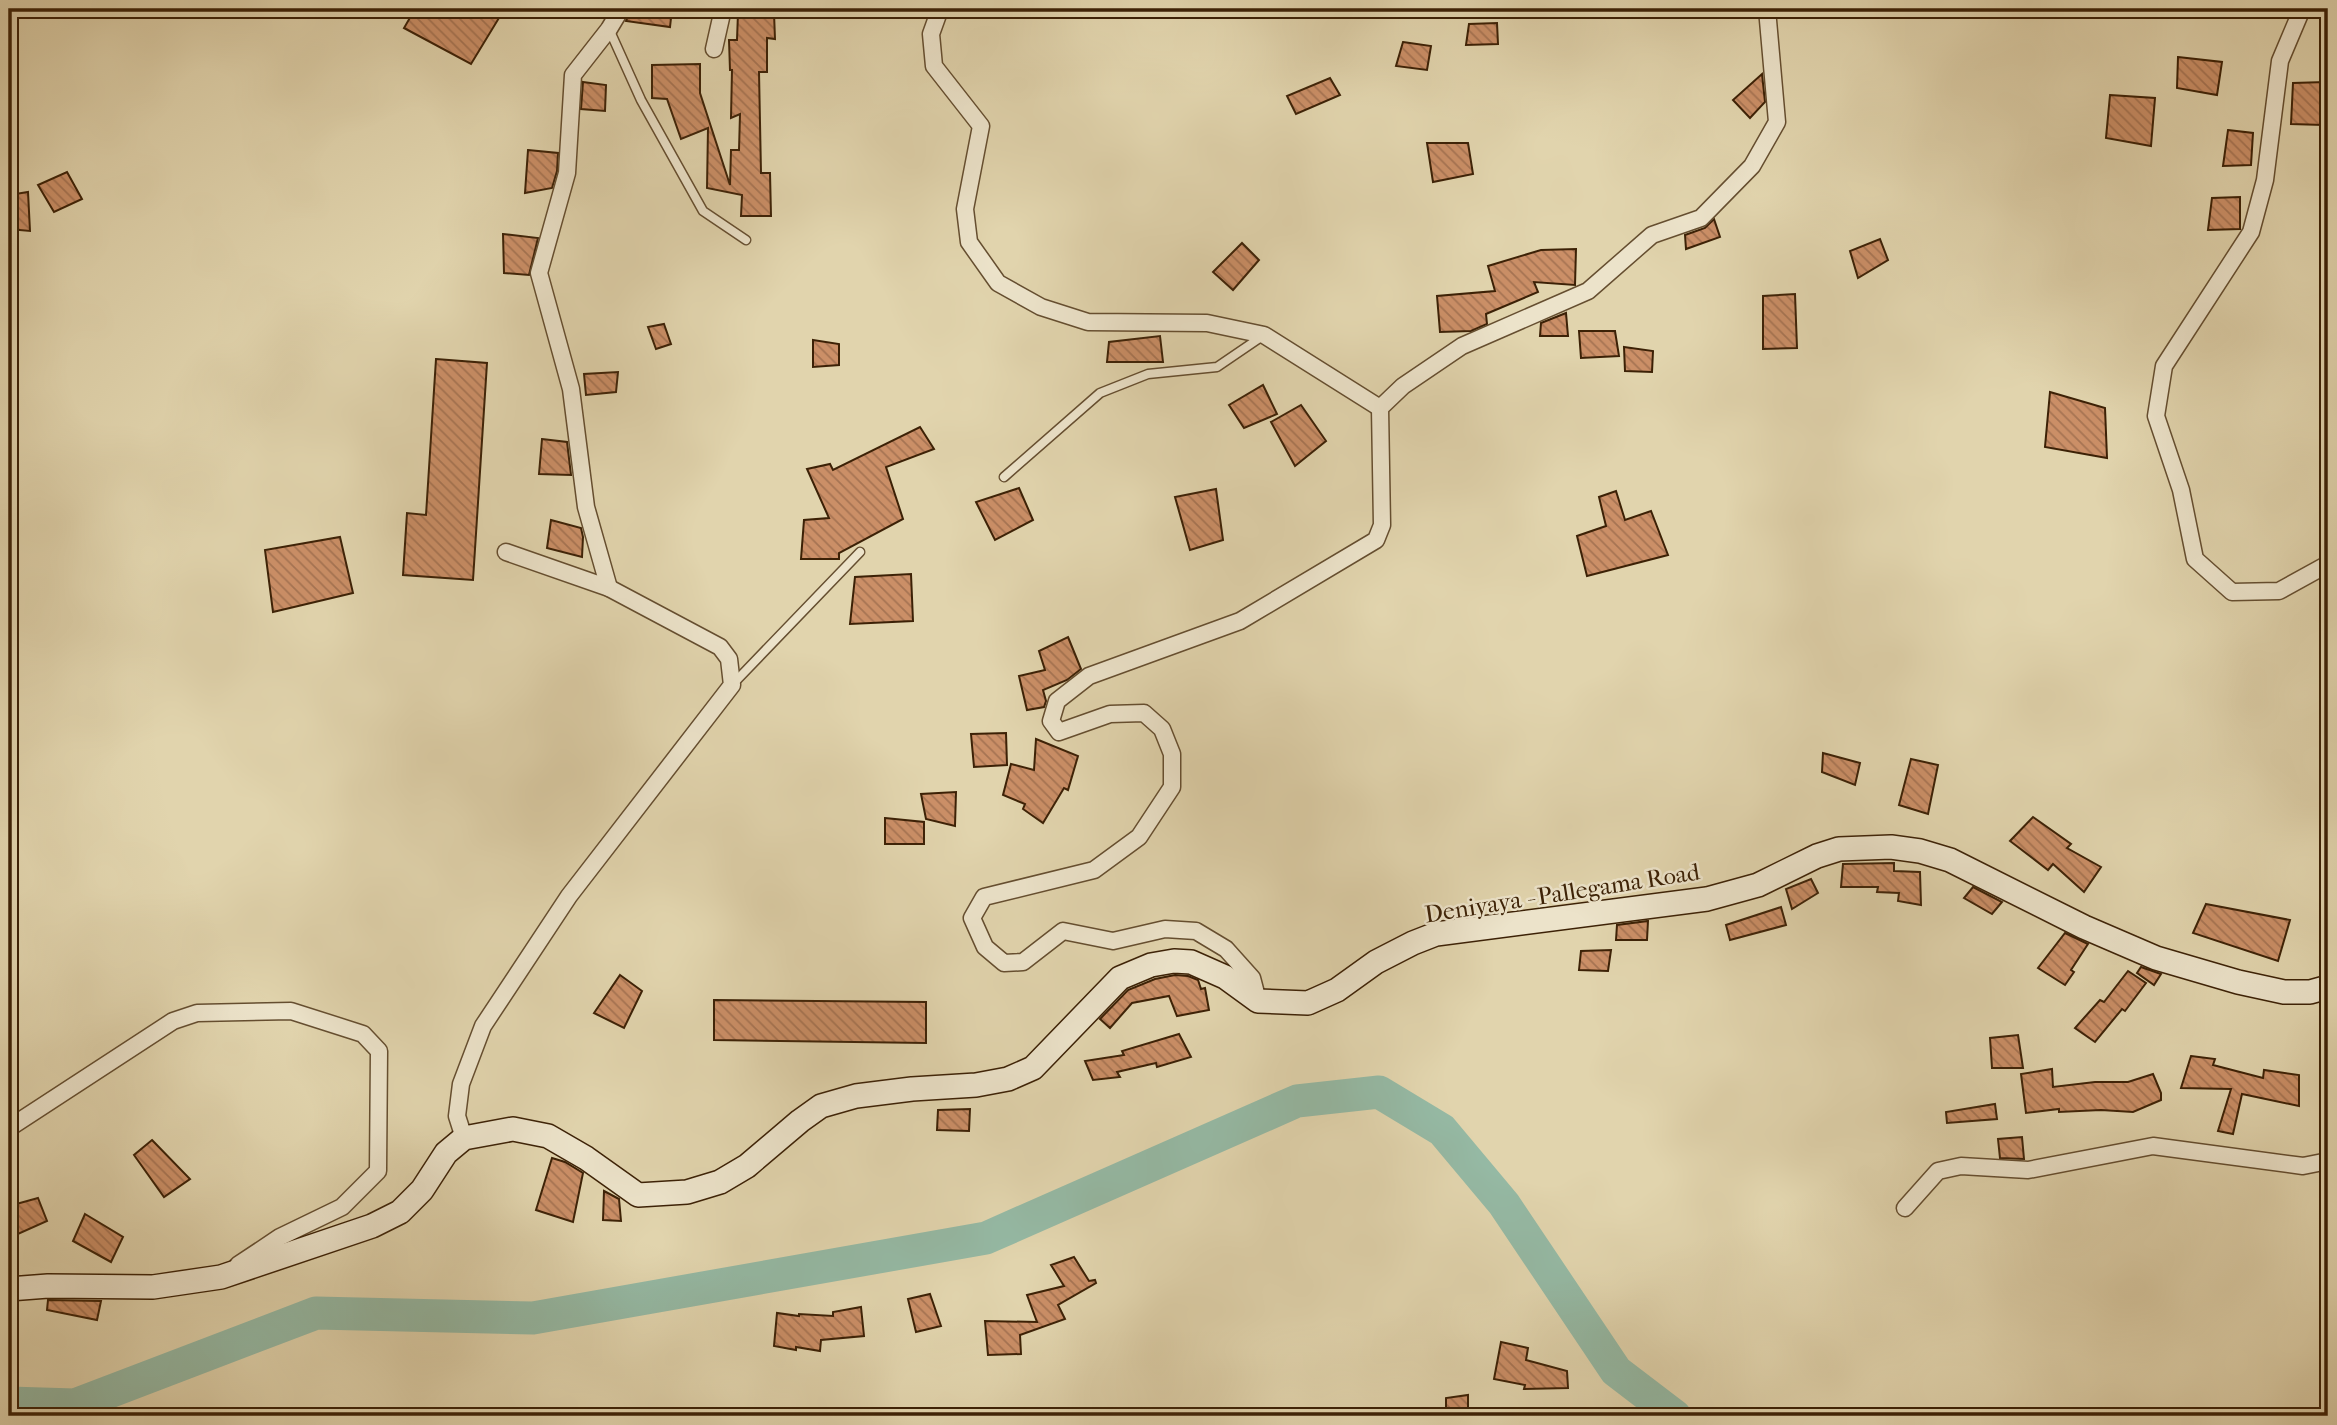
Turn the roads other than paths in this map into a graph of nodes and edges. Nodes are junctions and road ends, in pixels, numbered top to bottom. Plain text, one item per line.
1 (621, 9) edge
2 (723, 9) edge
3 (940, 9) edge
4 (1767, 9) edge
5 (2302, 9) edge
6 (609, 29) junction
7 (714, 49) dead end
8 (746, 240) dead end
9 (1264, 335) junction
10 (1380, 408) junction
11 (1004, 477) dead end
12 (506, 552) dead end
13 (860, 552) dead end
14 (2328, 564) edge
15 (609, 588) junction
16 (732, 685) junction
17 (2328, 987) edge
18 (1258, 1001) junction
19 (9, 1128) edge
20 (464, 1139) junction
21 (2328, 1161) edge
22 (1905, 1208) dead end
23 (221, 1277) junction
24 (9, 1289) edge

1 - 6 street
2 - 7 street
3 - 9 street
4 - 10 street
5 - 14 street
6 - 8 lane
6 - 15 street
9 - 10 street
9 - 11 lane
10 - 18 street
12 - 15 street
13 - 16 lane
15 - 16 street
16 - 20 street
17 - 18 main road, Deniyaya - Pallegama Road
18 - 20 main road
19 - 23 street
20 - 23 main road
21 - 22 street
23 - 24 main road

